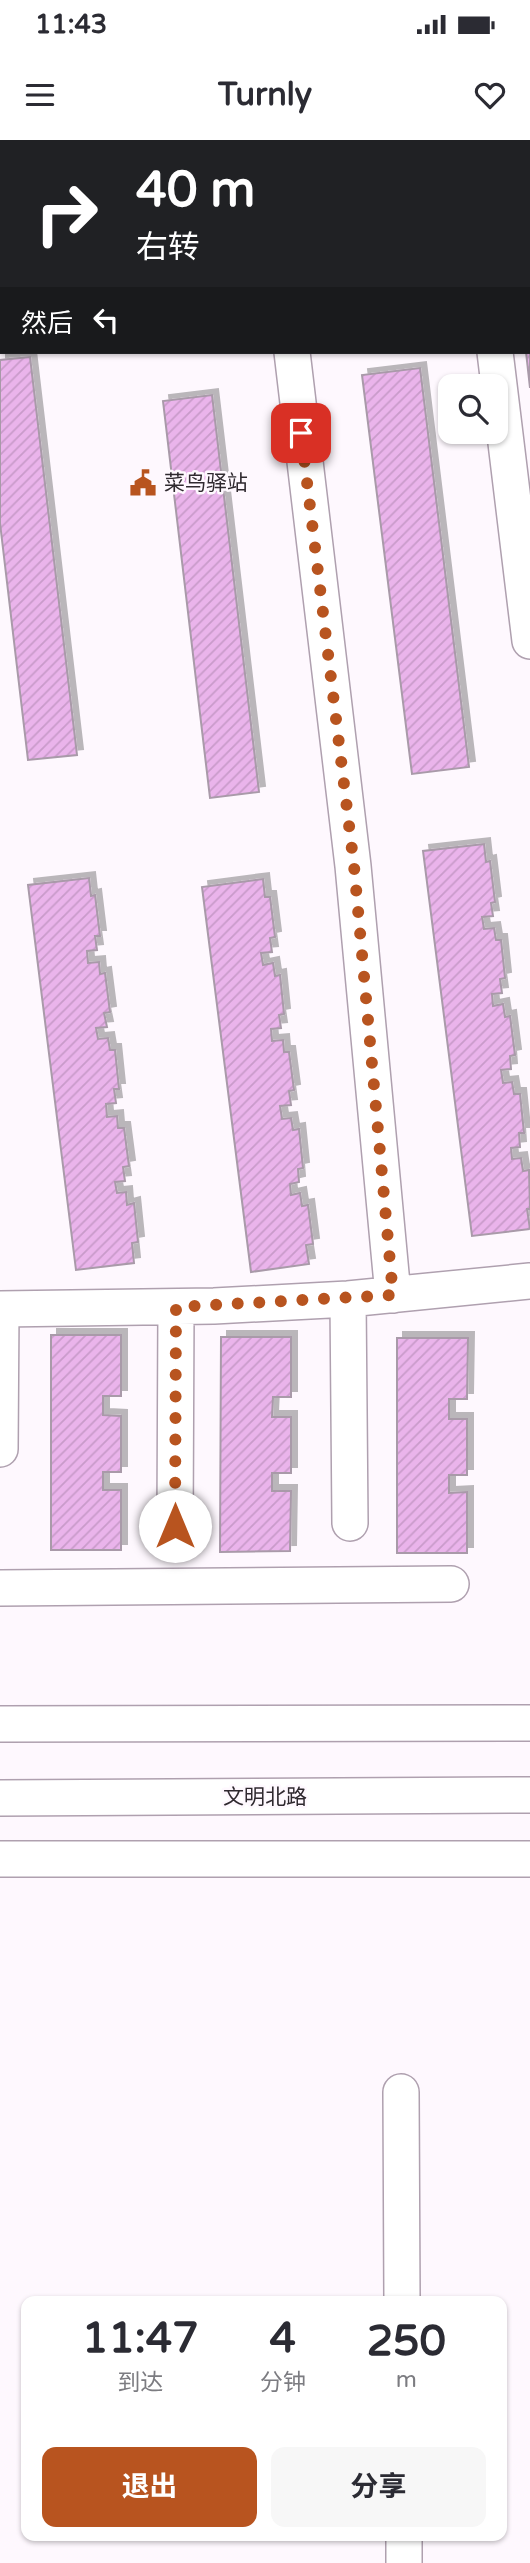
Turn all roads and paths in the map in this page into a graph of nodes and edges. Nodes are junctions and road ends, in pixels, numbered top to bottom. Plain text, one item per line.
1 (292, 354) edge
2 (495, 354) edge
3 (530, 641) edge
4 (530, 1281) edge
5 (393, 1295) junction
6 (348, 1299) junction
7 (176, 1307) junction
8 (0, 1309) edge
9 (0, 1449) edge
10 (350, 1522) dead end
11 (175, 1526) dead end
12 (451, 1584) dead end
13 (0, 1588) edge
14 (530, 1723) edge
15 (0, 1724) edge
16 (530, 1795) edge
17 (0, 1798) edge
18 (0, 1859) edge
19 (530, 1859) edge
20 (401, 2092) dead end
21 (402, 2296) edge
22 (404, 2541) edge
23 (404, 2563) edge

1 - 5 street
2 - 3 street
4 - 5 street
5 - 6 street
6 - 7 street
6 - 10 street
7 - 8 street
7 - 11 street
8 - 9 street
12 - 13 street
14 - 15 street
16 - 17 street, 文明北路
18 - 19 street
20 - 21 street
22 - 23 street

